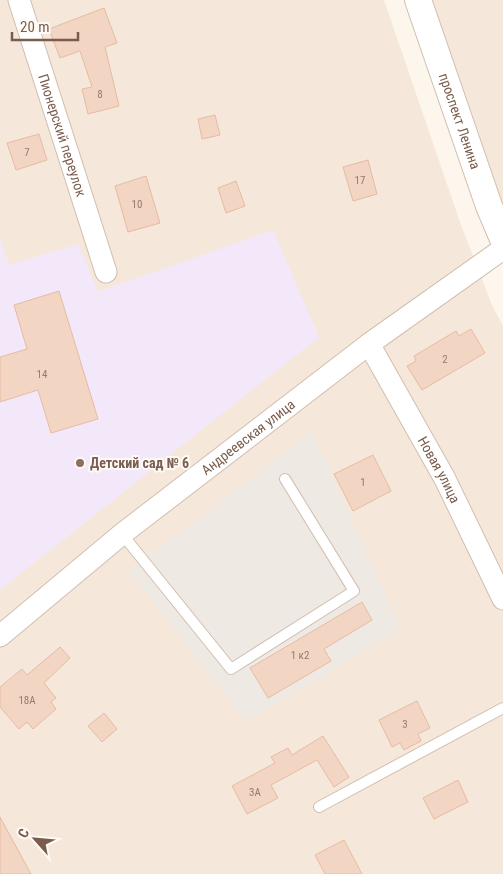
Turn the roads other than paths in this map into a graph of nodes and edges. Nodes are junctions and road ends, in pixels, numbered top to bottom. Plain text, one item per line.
1 (19, 0) edge
2 (418, 0) edge
3 (503, 239) edge
4 (503, 248) edge
5 (106, 272) dead end
6 (369, 344) junction
7 (285, 478) dead end
8 (122, 534) junction
9 (503, 599) edge
10 (0, 636) edge
11 (503, 708) edge
12 (319, 807) dead end

1 - 5 street, Пионерский переулок
2 - 3 street, проспект Ленина
4 - 6 street, Андреевская улица
6 - 8 street, Андреевская улица
6 - 9 street, Новая улица
7 - 8 lane
8 - 10 street, Андреевская улица
11 - 12 lane

